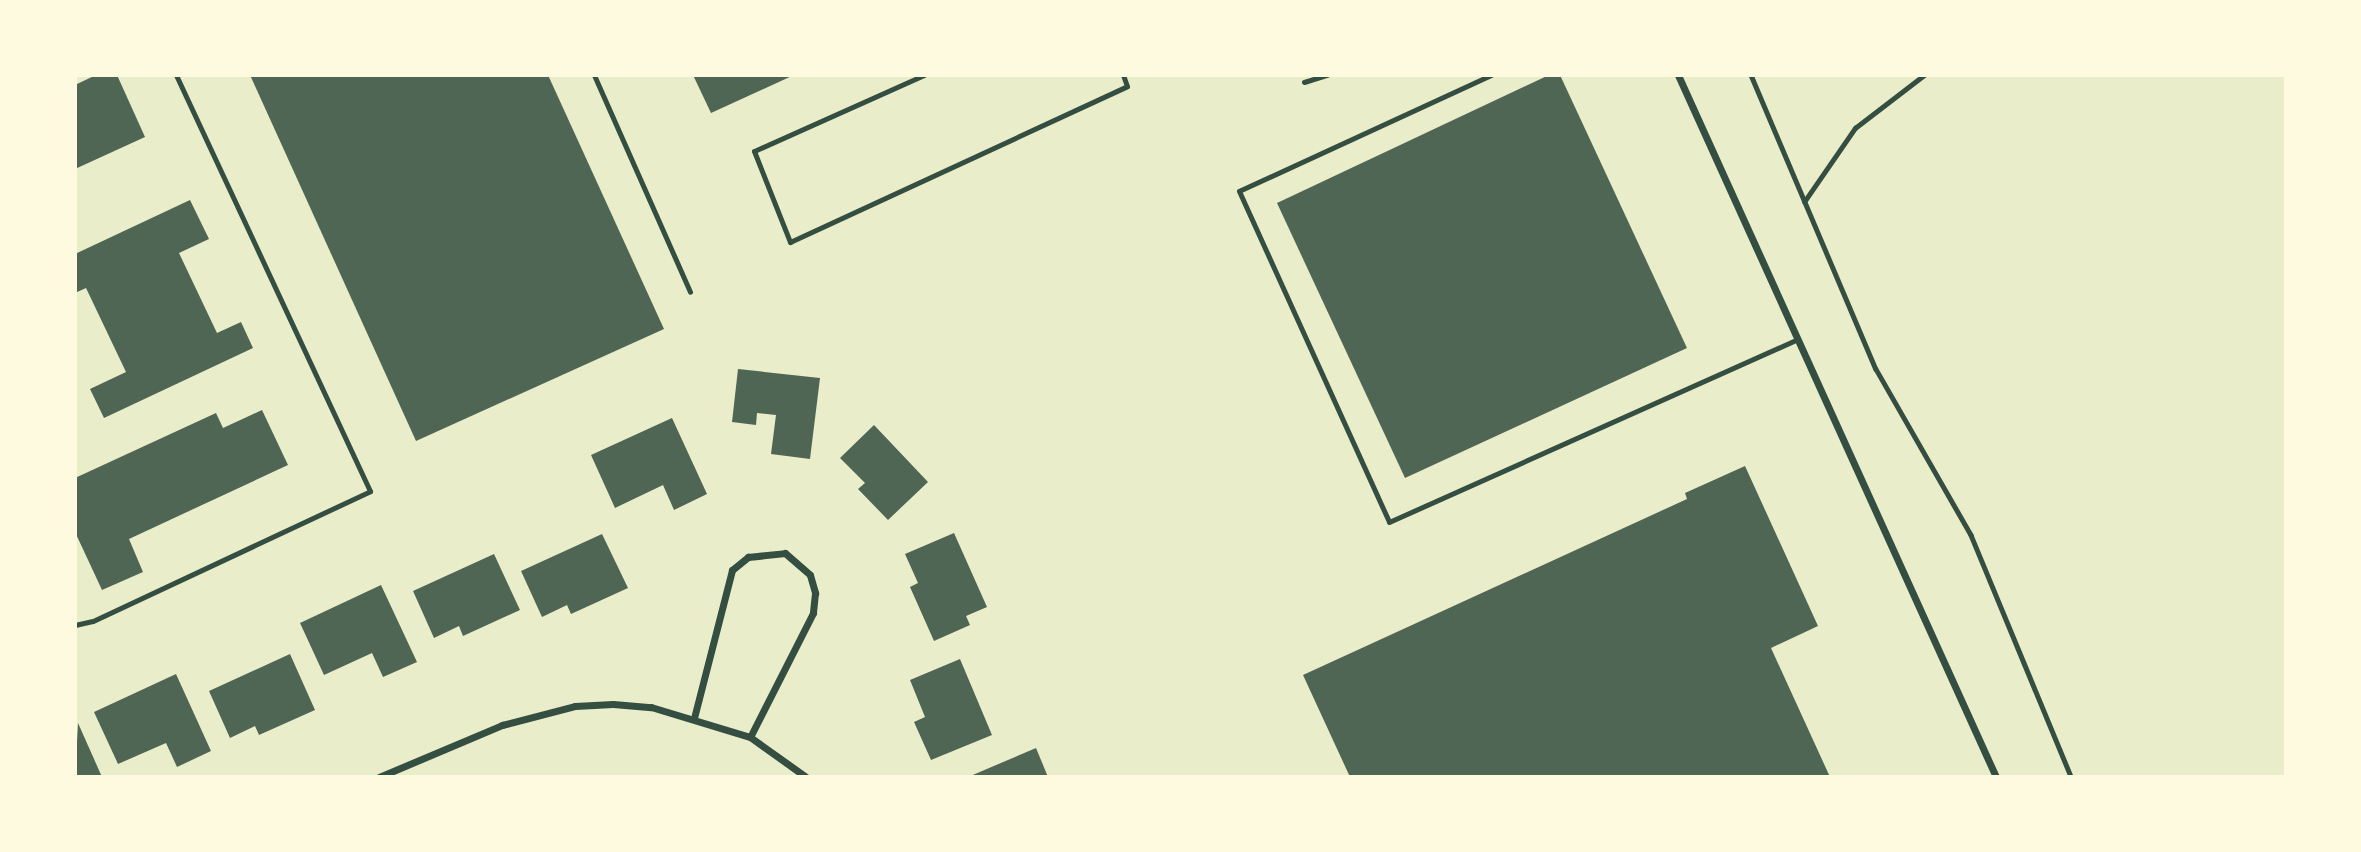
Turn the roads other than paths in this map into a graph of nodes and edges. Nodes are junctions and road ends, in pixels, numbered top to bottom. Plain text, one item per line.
1 (176, 75) edge
2 (594, 75) edge
3 (924, 75) edge
4 (1124, 75) edge
5 (1327, 75) edge
6 (1491, 75) edge
7 (1678, 75) edge
8 (1304, 82) dead end
9 (690, 292) dead end
10 (1795, 341) junction
11 (75, 625) edge
12 (694, 718) junction
13 (750, 737) junction
14 (379, 777) edge
15 (806, 777) edge
16 (1996, 777) edge

1 - 11 lane
2 - 9 lane
3 - 4 lane
5 - 8 lane
6 - 10 lane
7 - 10 street
10 - 16 street
12 - 13 street
12 - 13 street
12 - 14 street
13 - 15 street

